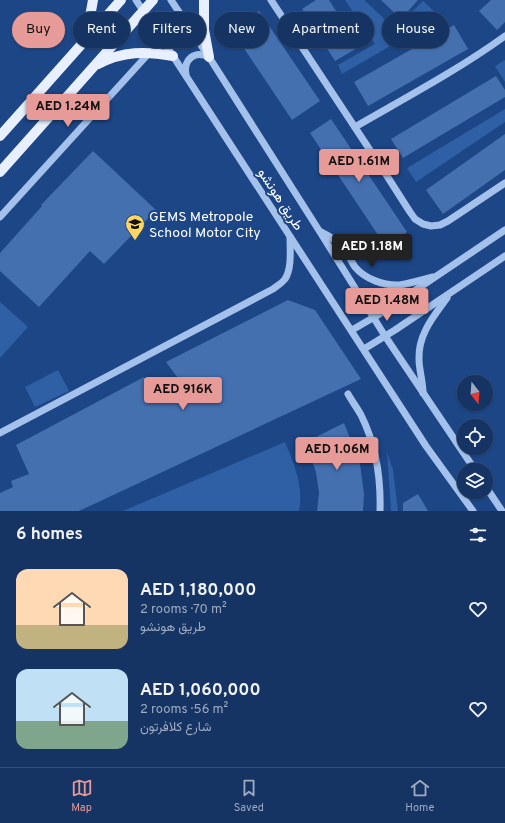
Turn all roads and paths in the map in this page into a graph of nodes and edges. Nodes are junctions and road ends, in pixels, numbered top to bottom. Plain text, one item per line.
1 (93, 0) edge
2 (121, 0) edge
3 (136, 0) edge
4 (154, 0) edge
5 (171, 0) edge
6 (204, 0) edge
7 (271, 0) edge
8 (144, 11) junction
9 (91, 12) edge
10 (110, 12) edge
11 (505, 36) edge
12 (78, 48) edge
13 (150, 52) junction
14 (173, 56) junction
15 (209, 57) junction
16 (94, 66) junction
17 (186, 75) junction
18 (355, 127) junction
19 (0, 136) edge
20 (0, 172) edge
21 (505, 183) edge
22 (0, 217) edge
23 (505, 230) edge
24 (320, 232) junction
25 (290, 237) junction
26 (505, 256) edge
27 (437, 276) junction
28 (451, 293) junction
29 (374, 318) junction
30 (352, 330) junction
31 (385, 336) junction
32 (364, 349) junction
33 (423, 393) junction
34 (348, 394) dead end
35 (0, 433) edge
36 (470, 463) edge
37 (493, 498) edge
38 (380, 511) edge
39 (473, 511) edge
40 (502, 511) edge

1 - 9 main road
2 - 10 main road
3 - 8 street, طريق هونشو
4 - 8 main road
5 - 15 street, طريق هونشو
6 - 15 main road
7 - 18 street
8 - 14 street, طريق هونشو
8 - 16 main road
11 - 18 street
12 - 19 main road
13 - 14 main road
13 - 16 main road
13 - 22 street
14 - 17 street, طريق هونشو
15 - 17 street
15 - 24 street, طريق هونشو
16 - 20 main road
17 - 25 street, طريق هونشو
18 - 21 street
23 - 27 street
24 - 27 street
24 - 29 street, طريق هونشو
25 - 30 street, طريق هونشو
25 - 35 street
26 - 28 street
27 - 29 street
28 - 31 street
28 - 33 street
29 - 30 street
29 - 31 street, طريق هونشو
30 - 32 street, طريق هونشو
31 - 32 street
31 - 33 street, طريق هونشو
32 - 39 street, طريق هونشو
33 - 36 street, طريق هونشو
34 - 38 street
37 - 40 street

